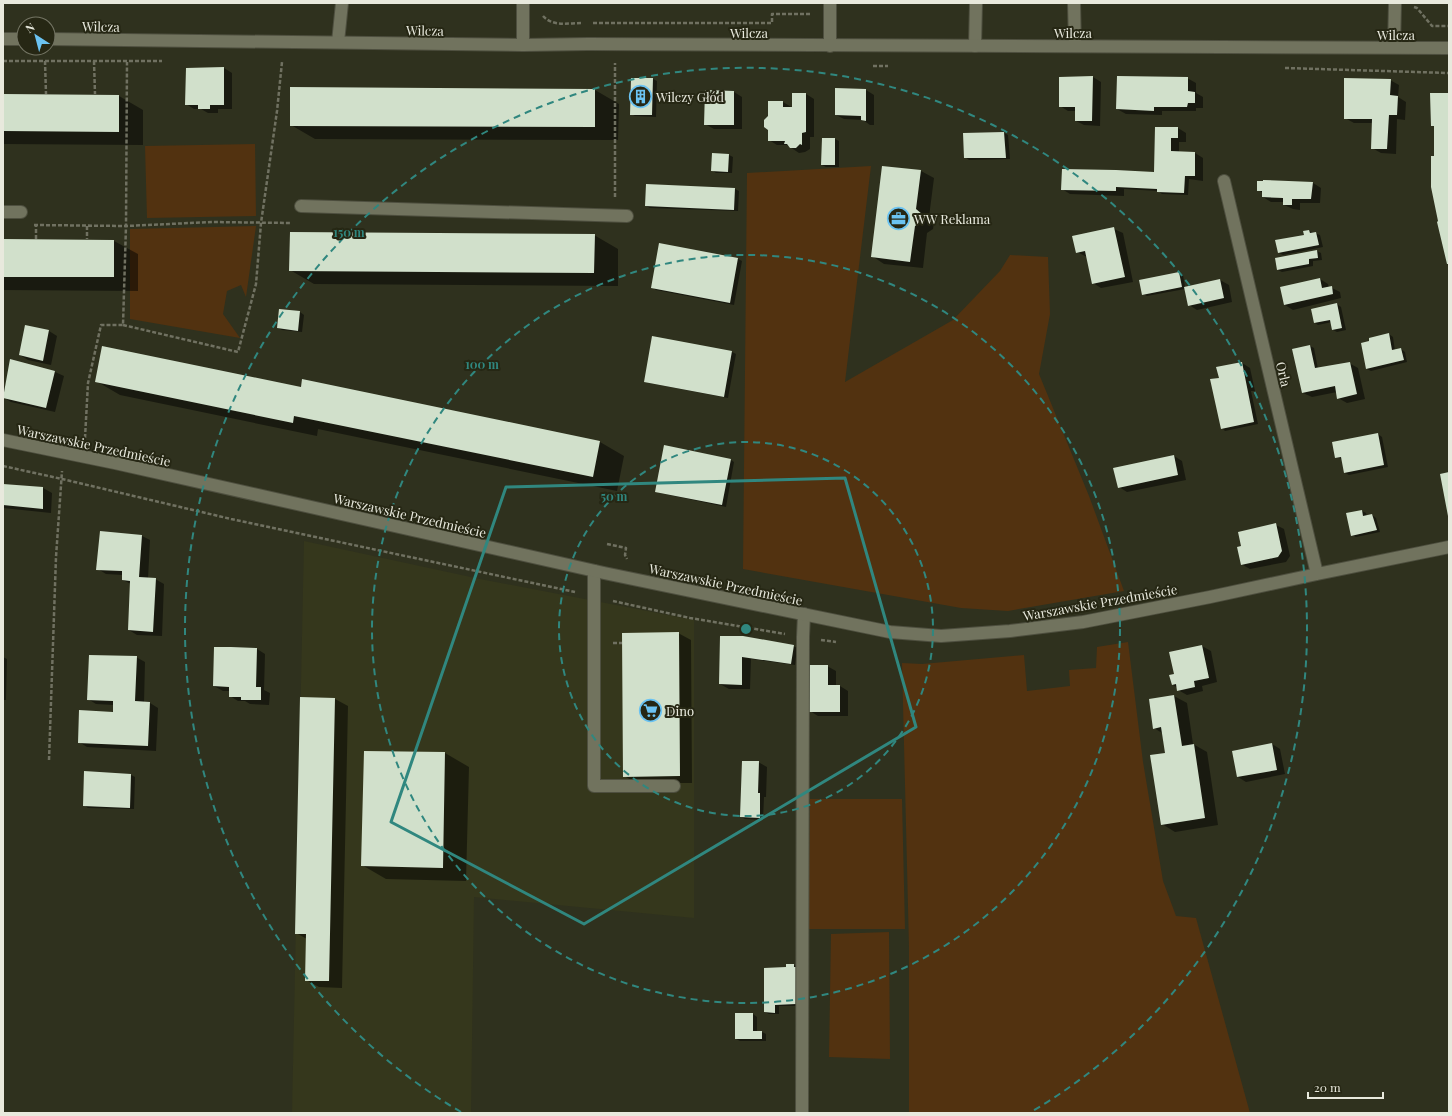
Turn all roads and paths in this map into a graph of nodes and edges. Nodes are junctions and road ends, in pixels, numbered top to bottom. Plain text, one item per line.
1 (342, 3) edge
2 (830, 3) edge
3 (976, 3) edge
4 (1074, 3) edge
5 (1395, 4) edge
6 (523, 7) edge
7 (588, 23) dead end
8 (1449, 26) edge
9 (3, 39) edge
10 (16, 39) edge
11 (56, 39) edge
12 (338, 42) junction
13 (523, 45) junction
14 (830, 46) junction
15 (975, 46) junction
16 (1075, 46) junction
17 (1394, 48) junction
18 (1449, 48) edge
19 (44, 61) dead end
20 (94, 61) dead end
21 (127, 62) dead end
22 (282, 62) dead end
23 (615, 63) dead end
24 (46, 94) dead end
25 (95, 94) dead end
26 (1224, 181) dead end
27 (615, 197) dead end
28 (301, 206) dead end
29 (3, 212) edge
30 (21, 212) dead end
31 (627, 216) dead end
32 (36, 225) dead end
33 (87, 226) dead end
34 (36, 239) dead end
35 (87, 239) dead end
36 (123, 325) junction
37 (3, 440) edge
38 (84, 446) dead end
39 (64, 452) junction
40 (1449, 547) edge
41 (594, 571) junction
42 (1317, 574) junction
43 (804, 614) junction
44 (49, 760) dead end
45 (674, 786) dead end
46 (802, 1113) edge

1 - 12 street
2 - 14 street
3 - 15 street
4 - 16 street
5 - 8 path
5 - 17 street
6 - 7 path
6 - 13 street
9 - 10 street
11 - 12 street, Wilcza
12 - 13 street, Wilcza
13 - 14 street, Wilcza
14 - 15 street, Wilcza
15 - 16 street, Wilcza
16 - 17 street, Wilcza
17 - 18 street, Wilcza
19 - 24 path
20 - 25 path
21 - 36 path
22 - 36 path
23 - 27 path
26 - 42 street, Orla
28 - 31 street
29 - 30 street
32 - 34 path
33 - 35 path
36 - 38 path
37 - 39 street, Warszawskie Przedmieście
39 - 41 street, Warszawskie Przedmieście
39 - 44 path
40 - 42 street, Warszawskie Przedmieście
41 - 43 street, Warszawskie Przedmieście
41 - 45 street
42 - 43 street, Warszawskie Przedmieście
43 - 46 street

